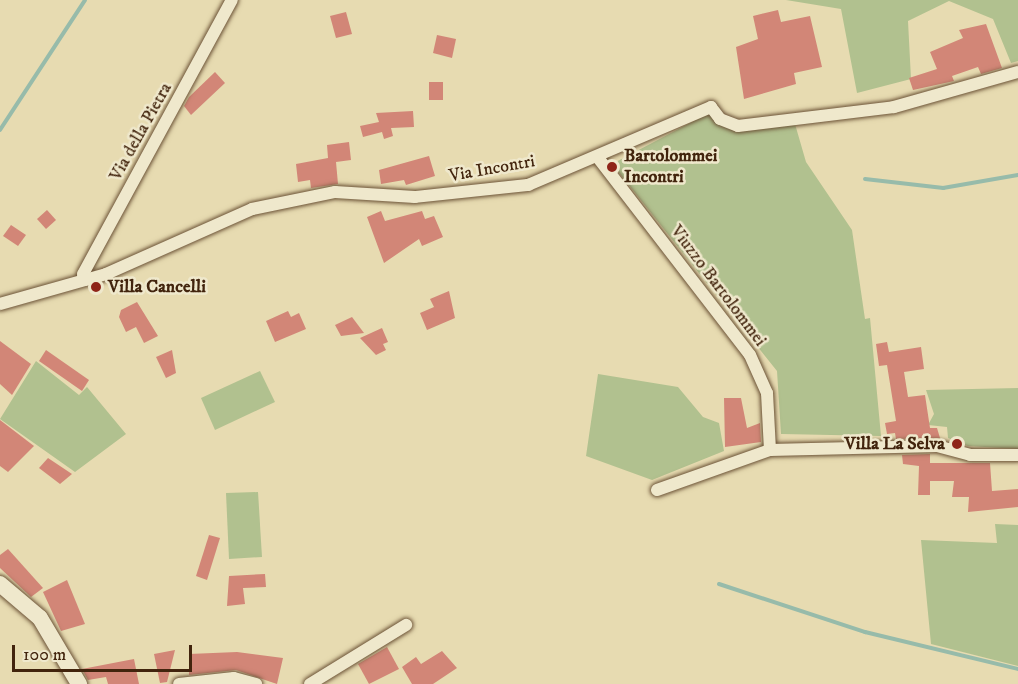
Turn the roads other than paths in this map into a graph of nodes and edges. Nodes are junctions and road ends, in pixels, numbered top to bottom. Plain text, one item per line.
1 (232, 0) edge
2 (1018, 72) edge
3 (599, 159) junction
4 (85, 280) junction
5 (0, 304) edge
6 (770, 450) junction
7 (1018, 455) edge
8 (657, 490) dead end
9 (0, 584) edge
10 (406, 625) dead end
11 (79, 684) edge
12 (179, 684) edge
13 (256, 684) edge
14 (310, 684) edge

1 - 4 street, Via della Pietra
2 - 3 street, Via Incontri
3 - 4 street, Via Incontri
3 - 6 street, Viuzzo Bartolommei
4 - 5 street, Via Incontri
6 - 7 street
6 - 8 street
9 - 11 street
10 - 14 street
12 - 13 street

